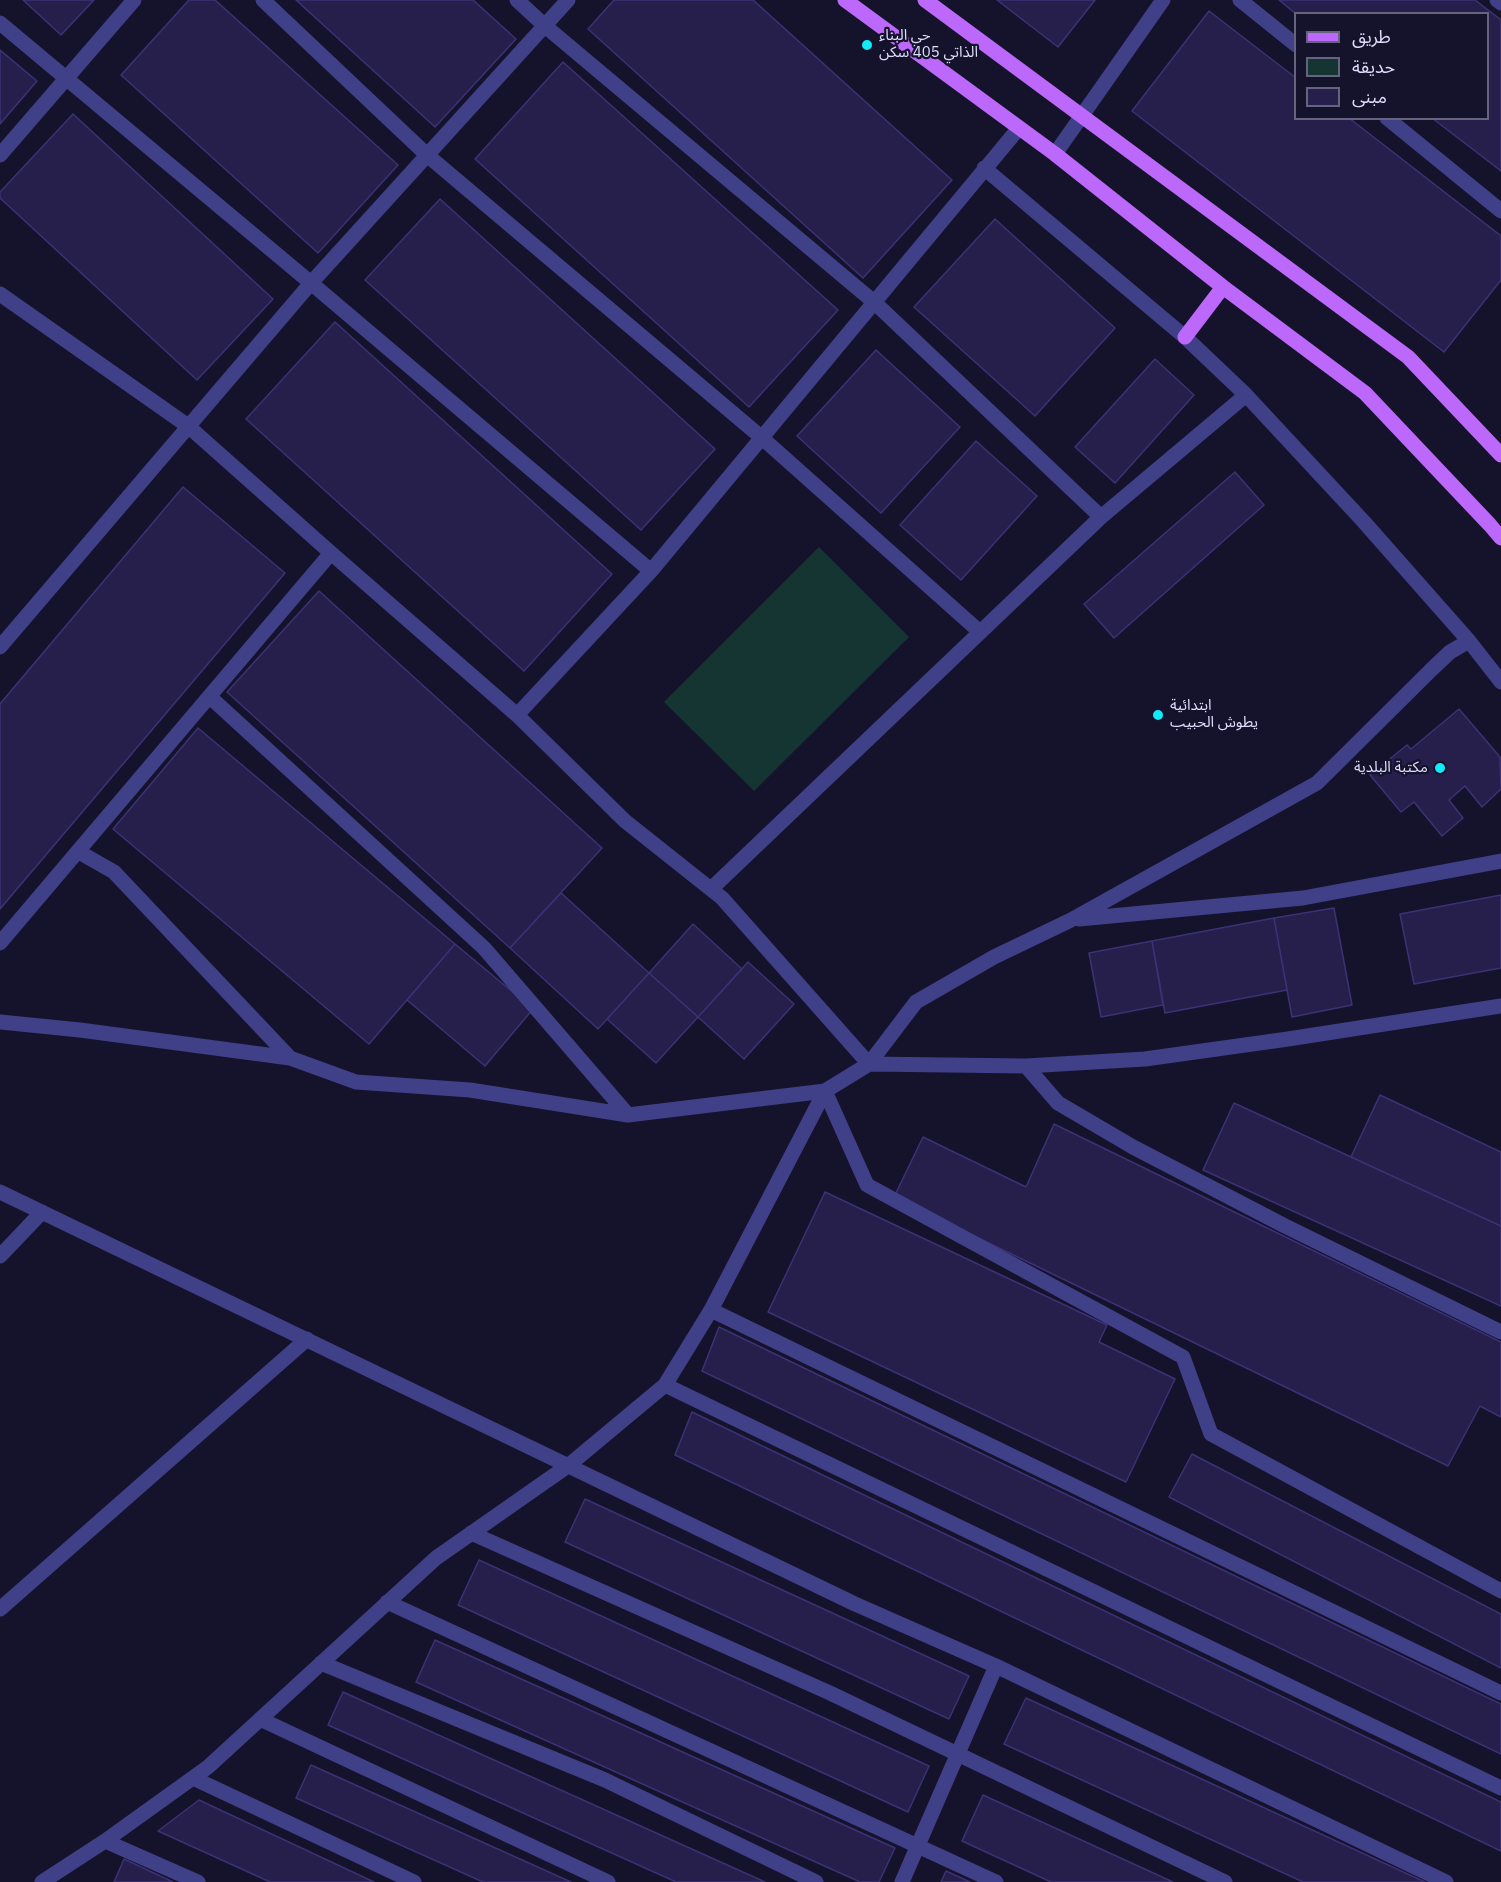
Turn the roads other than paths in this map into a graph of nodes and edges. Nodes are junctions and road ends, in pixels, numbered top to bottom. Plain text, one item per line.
1 (134, 0) edge
2 (262, 0) edge
3 (517, 0) edge
4 (568, 0) edge
5 (844, 0) edge
6 (925, 0) edge
7 (1163, 0) edge
8 (1240, 0) edge
9 (1497, 0) edge
10 (1501, 3) edge
11 (0, 23) edge
12 (545, 26) junction
13 (1294, 43) edge
14 (66, 79) junction
15 (1081, 115) junction
16 (1389, 120) edge
17 (1019, 128) junction
18 (1055, 154) junction
19 (0, 155) edge
20 (427, 155) junction
21 (984, 168) junction
22 (1501, 211) edge
23 (311, 283) junction
24 (1223, 287) junction
25 (0, 294) edge
26 (874, 302) junction
27 (1185, 337) junction
28 (1246, 396) junction
29 (188, 426) junction
30 (761, 437) junction
31 (1501, 455) edge
32 (1101, 517) junction
33 (1501, 538) edge
34 (331, 553) junction
35 (651, 571) junction
36 (980, 632) junction
37 (1469, 641) junction
38 (0, 647) edge
39 (1501, 682) edge
40 (210, 697) junction
41 (517, 715) junction
42 (79, 852) junction
43 (1501, 861) edge
44 (711, 889) junction
45 (1071, 920) junction
46 (0, 943) edge
47 (1501, 1006) edge
48 (0, 1022) edge
49 (290, 1058) junction
50 (869, 1064) junction
51 (1026, 1066) junction
52 (825, 1091) junction
53 (628, 1115) junction
54 (0, 1192) edge
55 (42, 1212) junction
56 (0, 1256) edge
57 (711, 1310) junction
58 (1501, 1332) edge
59 (307, 1339) junction
60 (665, 1385) junction
61 (569, 1465) junction
62 (471, 1533) junction
63 (1501, 1591) edge
64 (387, 1602) junction
65 (0, 1609) edge
66 (321, 1663) junction
67 (996, 1666) junction
68 (1501, 1693) edge
69 (260, 1719) junction
70 (958, 1754) junction
71 (193, 1778) junction
72 (1501, 1788) edge
73 (105, 1841) junction
74 (918, 1846) junction
75 (42, 1882) edge
76 (198, 1882) edge
77 (414, 1882) edge
78 (608, 1882) edge
79 (816, 1882) edge
80 (902, 1882) edge
81 (996, 1882) edge
82 (1225, 1882) edge
83 (1446, 1882) edge

1 - 14 street
2 - 20 street
3 - 12 street
4 - 12 street
5 - 17 main road
6 - 15 main road
7 - 15 street
8 - 13 street
9 - 10 street
11 - 14 street
12 - 20 street
12 - 26 street
14 - 19 street
14 - 23 street
15 - 18 street
15 - 31 main road
16 - 22 street
17 - 18 main road
17 - 21 street
18 - 24 main road
20 - 23 street
20 - 30 street
21 - 26 street
21 - 27 street
23 - 29 street
23 - 35 street
24 - 27 main road
24 - 33 main road
25 - 29 street
26 - 30 street
26 - 32 street
27 - 28 street
28 - 32 street
28 - 37 street
29 - 34 street
29 - 38 street
30 - 35 street
30 - 36 street
32 - 36 street
34 - 40 street
34 - 41 street
35 - 41 street
36 - 44 street
37 - 39 street
37 - 45 street
40 - 42 street
40 - 53 street
41 - 44 street
42 - 46 street
42 - 49 street
43 - 45 street
44 - 50 street
45 - 50 street
47 - 51 street
48 - 49 street
49 - 53 street
50 - 51 street
50 - 52 street
51 - 58 street
52 - 53 street
52 - 57 street
52 - 63 street
54 - 55 street
55 - 56 street
55 - 59 street
57 - 60 street
57 - 68 street
59 - 61 street
59 - 65 street
60 - 61 street
60 - 72 street
61 - 62 street
61 - 67 street
62 - 64 street
62 - 70 street
64 - 66 street
64 - 74 street
66 - 69 street
66 - 79 street
67 - 70 street
67 - 83 street
69 - 71 street
69 - 78 street
70 - 74 street
70 - 82 street
71 - 73 street
71 - 77 street
73 - 75 street
73 - 76 street
74 - 80 street
74 - 81 street

